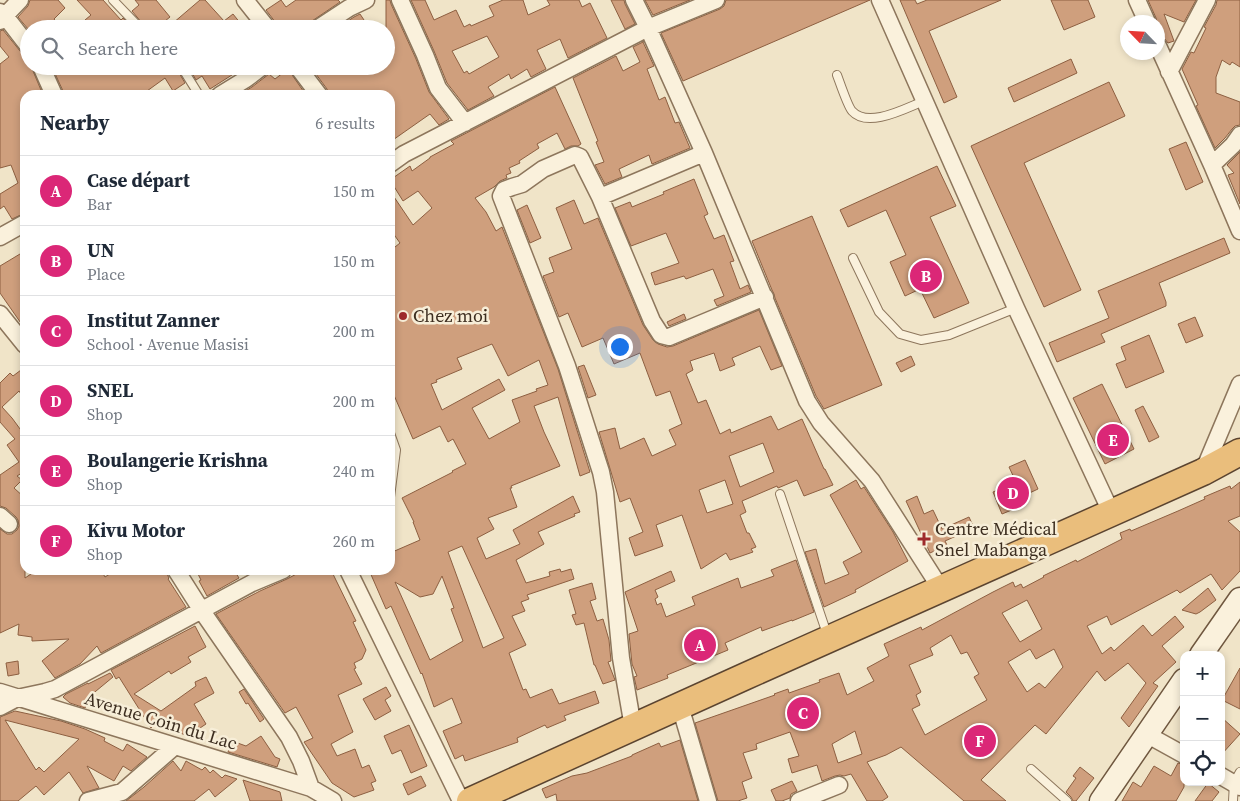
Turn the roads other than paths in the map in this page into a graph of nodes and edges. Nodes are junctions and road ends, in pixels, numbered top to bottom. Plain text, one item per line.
1 (20, 0) edge
2 (113, 0) edge
3 (245, 0) edge
4 (366, 0) edge
5 (400, 0) edge
6 (634, 0) edge
7 (716, 0) edge
8 (880, 0) edge
9 (1137, 0) edge
10 (1207, 0) edge
11 (346, 4) edge
12 (1144, 15) edge
13 (2, 17) edge
14 (132, 20) edge
15 (261, 20) edge
16 (327, 20) edge
17 (648, 28) junction
18 (20, 37) edge
19 (1164, 60) edge
20 (1169, 72) junction
21 (45, 75) edge
22 (187, 75) edge
23 (251, 75) edge
24 (304, 75) edge
25 (837, 75) dead end
26 (52, 90) edge
27 (196, 90) edge
28 (228, 90) edge
29 (315, 90) edge
30 (924, 101) junction
31 (465, 123) junction
32 (1240, 135) edge
33 (704, 153) junction
34 (395, 160) edge
35 (1212, 165) junction
36 (600, 197) junction
37 (20, 226) edge
38 (1240, 231) edge
39 (0, 237) edge
40 (853, 258) dead end
41 (765, 297) junction
42 (1016, 308) junction
43 (0, 314) edge
44 (20, 339) edge
45 (1240, 384) edge
46 (1240, 452) edge
47 (1203, 472) junction
48 (780, 494) dead end
49 (1111, 512) junction
50 (179, 575) edge
51 (350, 575) edge
52 (249, 577) edge
53 (941, 589) junction
54 (1240, 599) edge
55 (202, 611) junction
56 (829, 640) junction
57 (1204, 651) edge
58 (1180, 686) edge
59 (0, 692) edge
60 (17, 698) junction
61 (680, 706) junction
62 (0, 707) edge
63 (633, 727) junction
64 (1146, 734) junction
65 (175, 746) junction
66 (1180, 753) edge
67 (1031, 770) dead end
68 (1234, 779) edge
69 (839, 785) dead end
70 (311, 788) junction
71 (88, 801) edge
72 (333, 801) edge
73 (461, 801) edge
74 (470, 801) edge
75 (708, 801) edge
76 (799, 801) edge
77 (1067, 801) edge
78 (1101, 801) edge
79 (1233, 801) edge

1 - 13 street
2 - 14 lane
3 - 15 street
4 - 11 street
5 - 31 street
6 - 17 street
7 - 17 street
8 - 30 street
9 - 12 street
10 - 20 street
11 - 16 street
13 - 18 street
17 - 31 street
17 - 33 street
19 - 20 street
20 - 35 street
21 - 26 street
22 - 27 lane
23 - 28 street
24 - 29 street
25 - 30 lane
30 - 42 street
31 - 34 street
32 - 35 street
33 - 36 street
33 - 41 street
35 - 38 street
36 - 41 street
36 - 63 street
37 - 39 street
40 - 42 lane
41 - 53 street
42 - 49 street
43 - 44 street
45 - 47 street
46 - 47 highway
47 - 49 highway
48 - 56 lane
49 - 53 highway
50 - 55 street
51 - 73 street
52 - 55 street
53 - 56 highway
54 - 57 main road
55 - 60 street
55 - 70 street
56 - 61 highway
58 - 64 main road
59 - 60 street, Avenue Coin du Lac
60 - 62 street
60 - 65 street, Avenue Coin du Lac
61 - 63 highway
61 - 75 street
63 - 74 highway
64 - 66 street
64 - 78 main road
65 - 70 street, Avenue Coin du Lac
65 - 71 street
67 - 77 lane
68 - 79 lane
69 - 76 street
70 - 72 street, Avenue Coin du Lac

